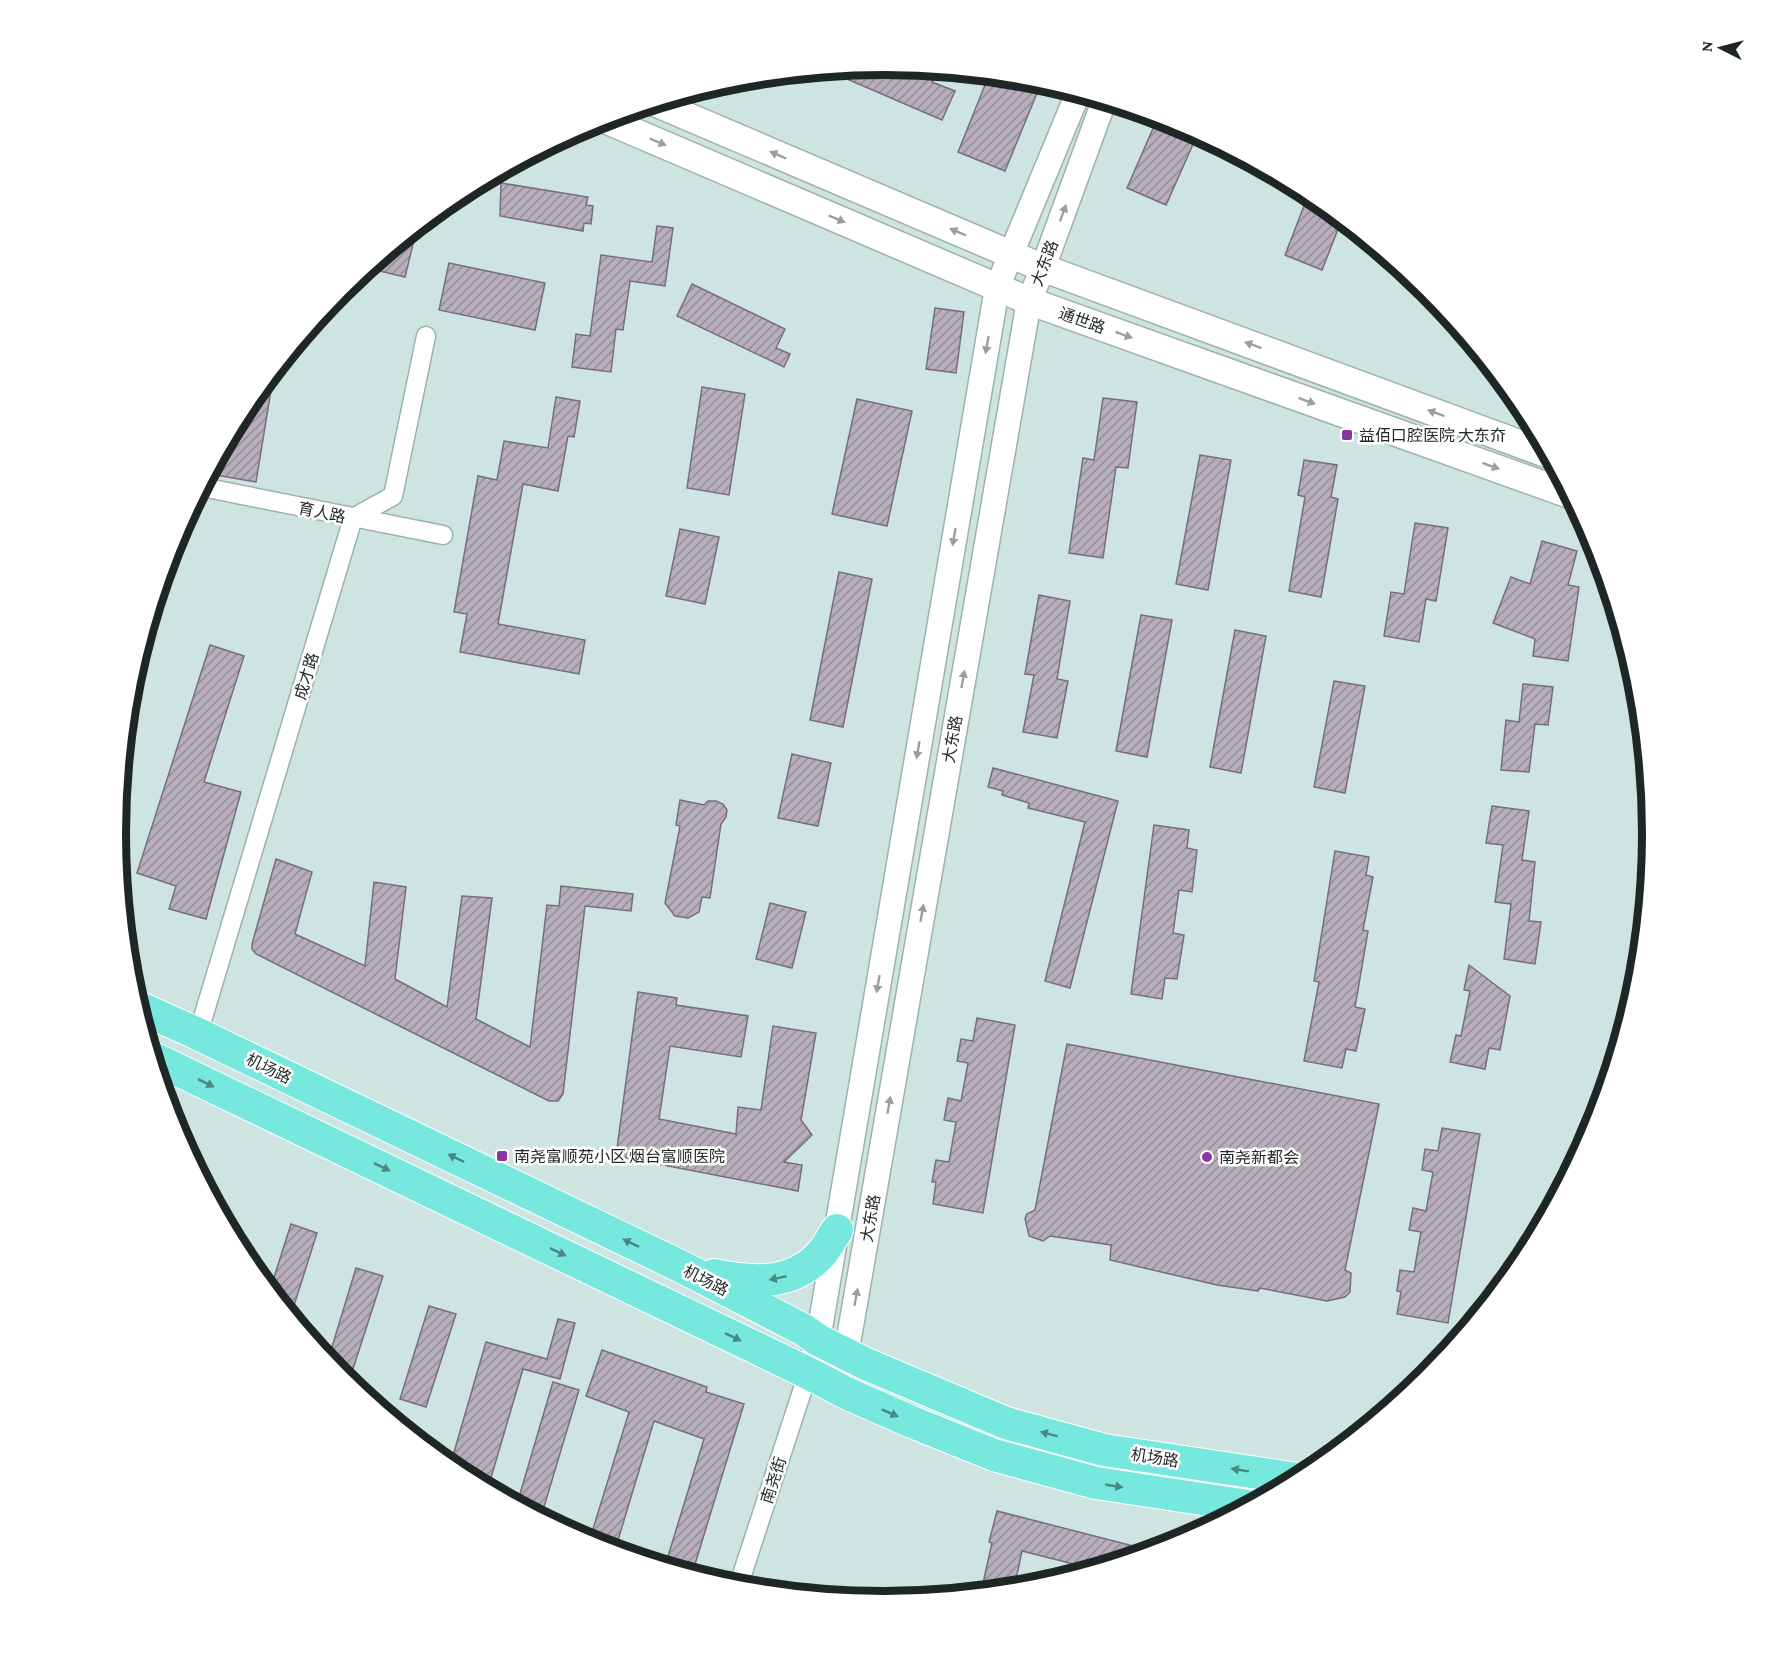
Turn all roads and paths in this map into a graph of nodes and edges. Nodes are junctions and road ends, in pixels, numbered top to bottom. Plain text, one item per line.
1 (1075, 100) edge
2 (666, 107) edge
3 (1101, 107) edge
4 (617, 124) edge
5 (1011, 255) junction
6 (1043, 268) junction
7 (997, 288) junction
8 (1029, 301) junction
9 (426, 336) dead end
10 (1539, 451) edge
11 (210, 489) edge
12 (1560, 491) edge
13 (353, 518) junction
14 (443, 535) dead end
15 (148, 1011) edge
16 (198, 1034) junction
17 (162, 1063) edge
18 (837, 1230) junction
19 (684, 1268) junction
20 (818, 1340) junction
21 (846, 1355) junction
22 (808, 1373) junction
23 (837, 1388) junction
24 (1283, 1477) edge
25 (1236, 1504) edge
26 (741, 1577) edge

1 - 5 street, 大东路
5 -> 2 main road
6 -> 3 street, 大东路
4 -> 7 main road, 通世路
5 - 6 main road
5 - 7 street, 大东路
6 - 8 street, 大东路
10 -> 6 main road
7 - 8 main road, 通世路
7 -> 18 street, 大东路
8 -> 12 main road, 通世路
21 -> 8 street, 大东路
9 - 13 street
11 - 13 street, 育人路
13 - 14 street, 育人路
13 - 16 street, 成才路
15 - 16 highway, 机场路
19 -> 16 highway, 机场路
17 -> 22 highway, 机场路
18 -> 19 highway
18 - 20 street, 大东路
19 - 20 highway, 机场路
20 - 21 highway, 机场路
20 - 22 street, 大东路
21 - 23 street, 大东路
24 -> 21 highway, 机场路
22 - 23 highway, 机场路
22 - 26 street, 南尧街
23 -> 25 highway, 机场路

